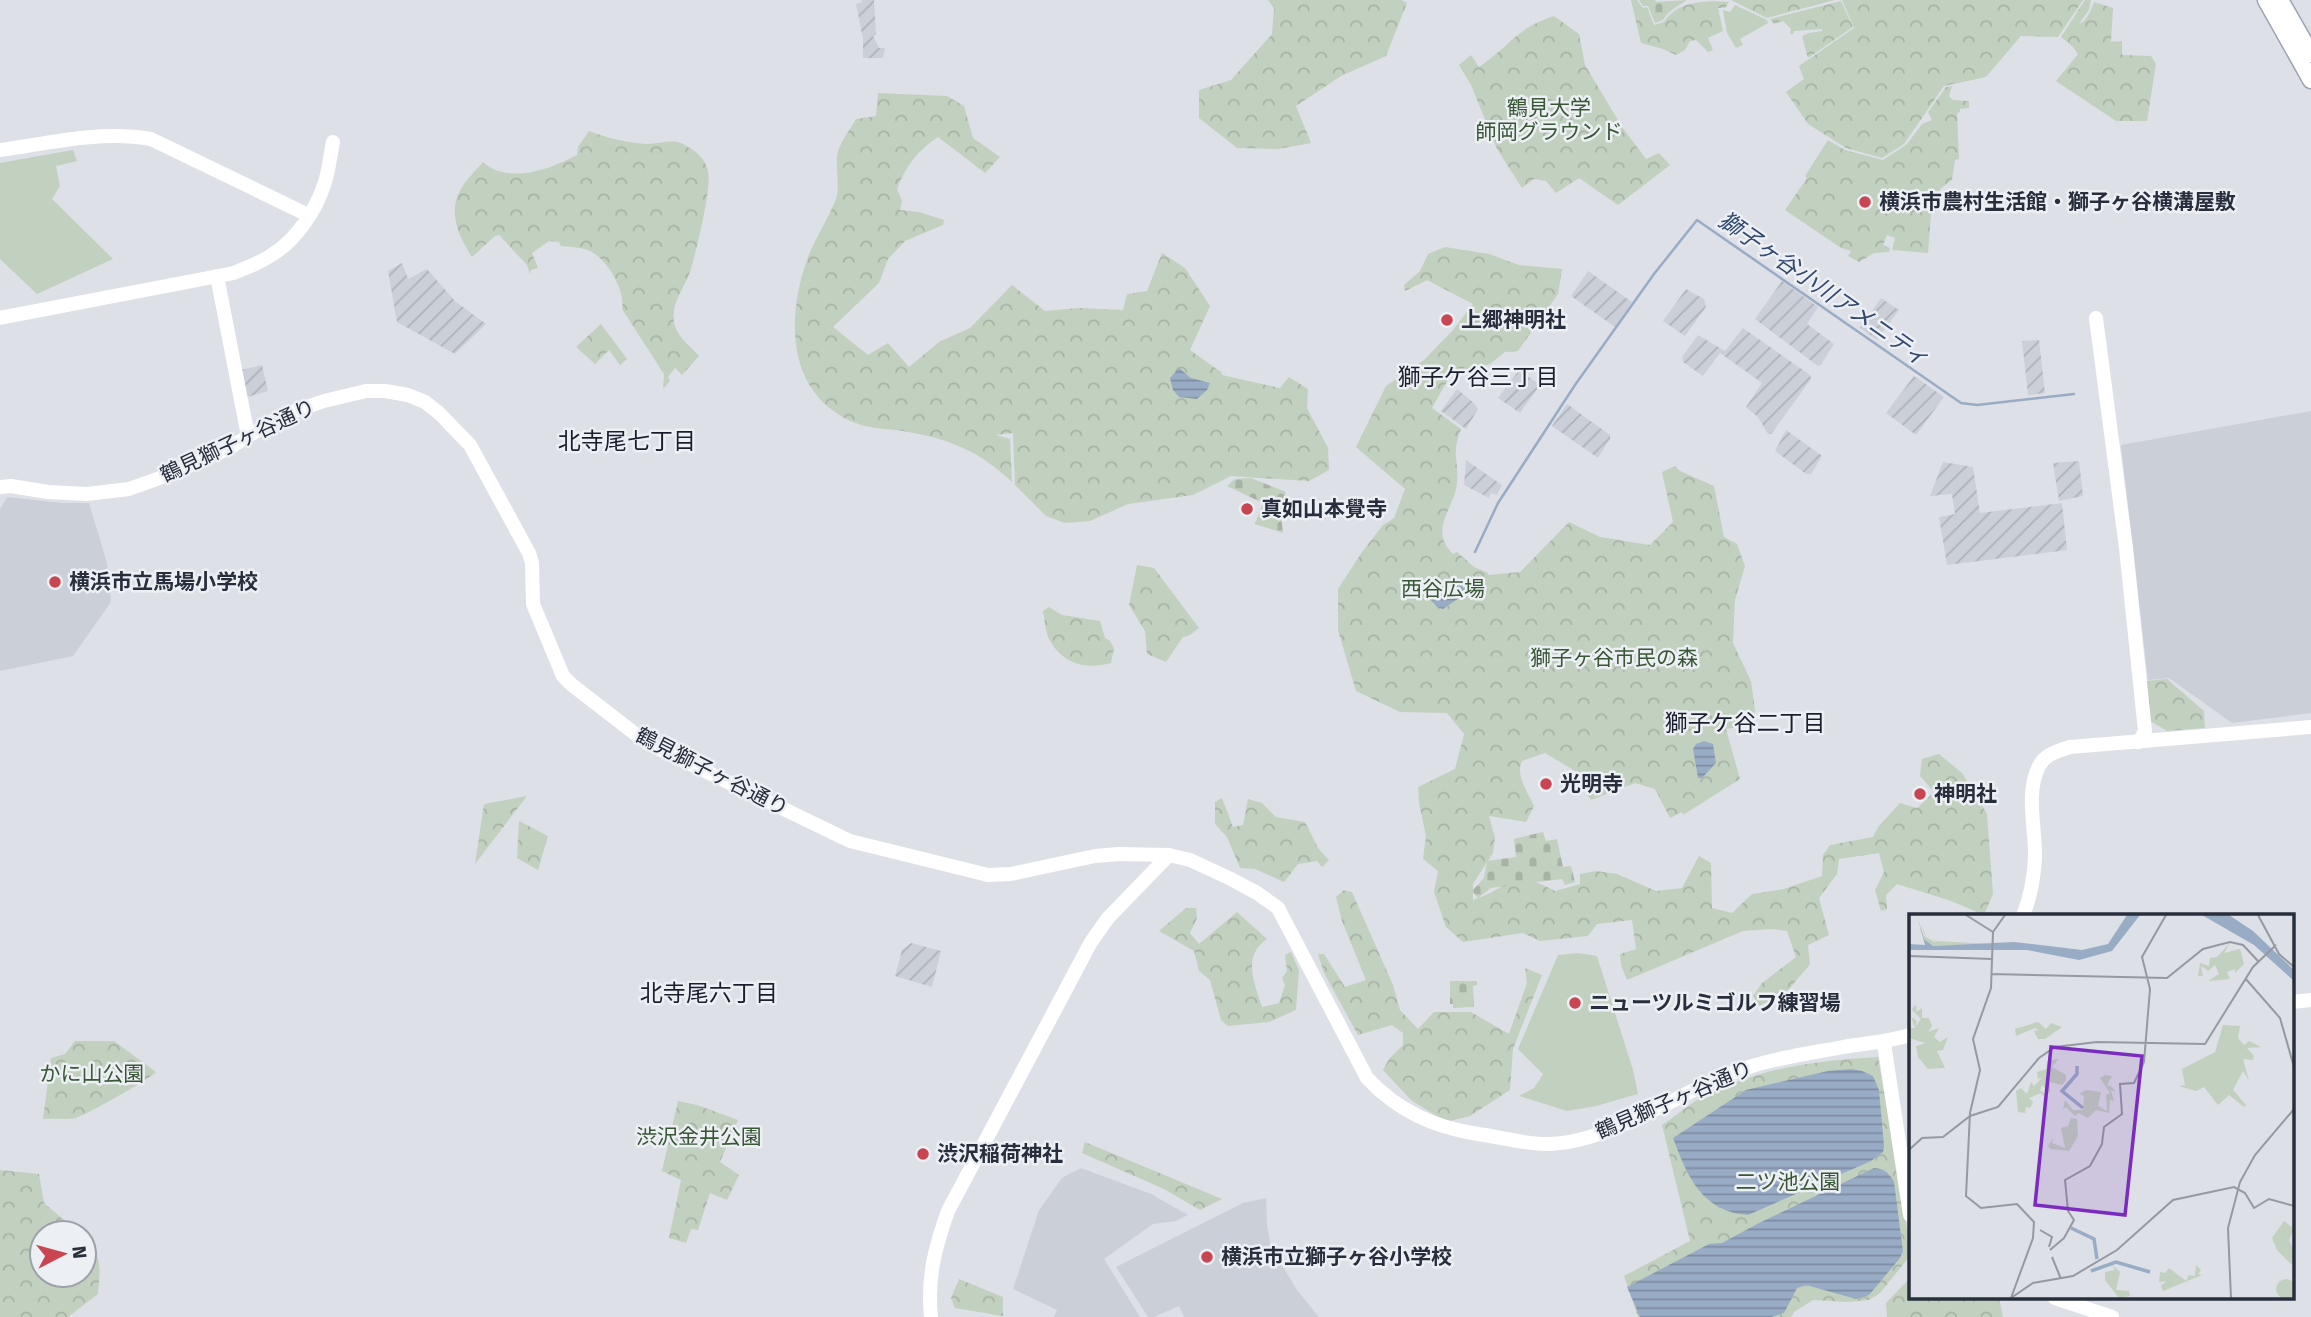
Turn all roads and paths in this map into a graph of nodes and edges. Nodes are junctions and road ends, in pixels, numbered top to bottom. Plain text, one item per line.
1 (2266, 0) edge
2 (2280, 0) edge
3 (2311, 54) edge
4 (2311, 80) edge
5 (333, 142) dead end
6 (0, 150) edge
7 (308, 215) junction
8 (217, 276) junction
9 (0, 318) edge
10 (2096, 318) dead end
11 (248, 436) junction
12 (0, 487) edge
13 (2311, 727) edge
14 (2139, 742) junction
15 (1169, 855) junction
16 (2024, 914) edge
17 (1909, 1035) edge
18 (1884, 1043) junction
19 (1909, 1208) edge
20 (2061, 1300) edge
21 (931, 1317) edge
22 (2112, 1317) edge

1 - 4 main road
2 - 3 main road
5 - 7 main road
6 - 7 main road
7 - 8 main road
8 - 9 main road
8 - 11 main road
10 - 14 main road
11 - 12 main road, 鶴見獅子ヶ谷通り
11 - 15 main road, 鶴見獅子ヶ谷通り
13 - 14 main road
14 - 16 main road
15 - 18 main road, 鶴見獅子ヶ谷通り
15 - 21 main road
17 - 18 main road, 鶴見獅子ヶ谷通り
18 - 19 main road
20 - 22 main road

